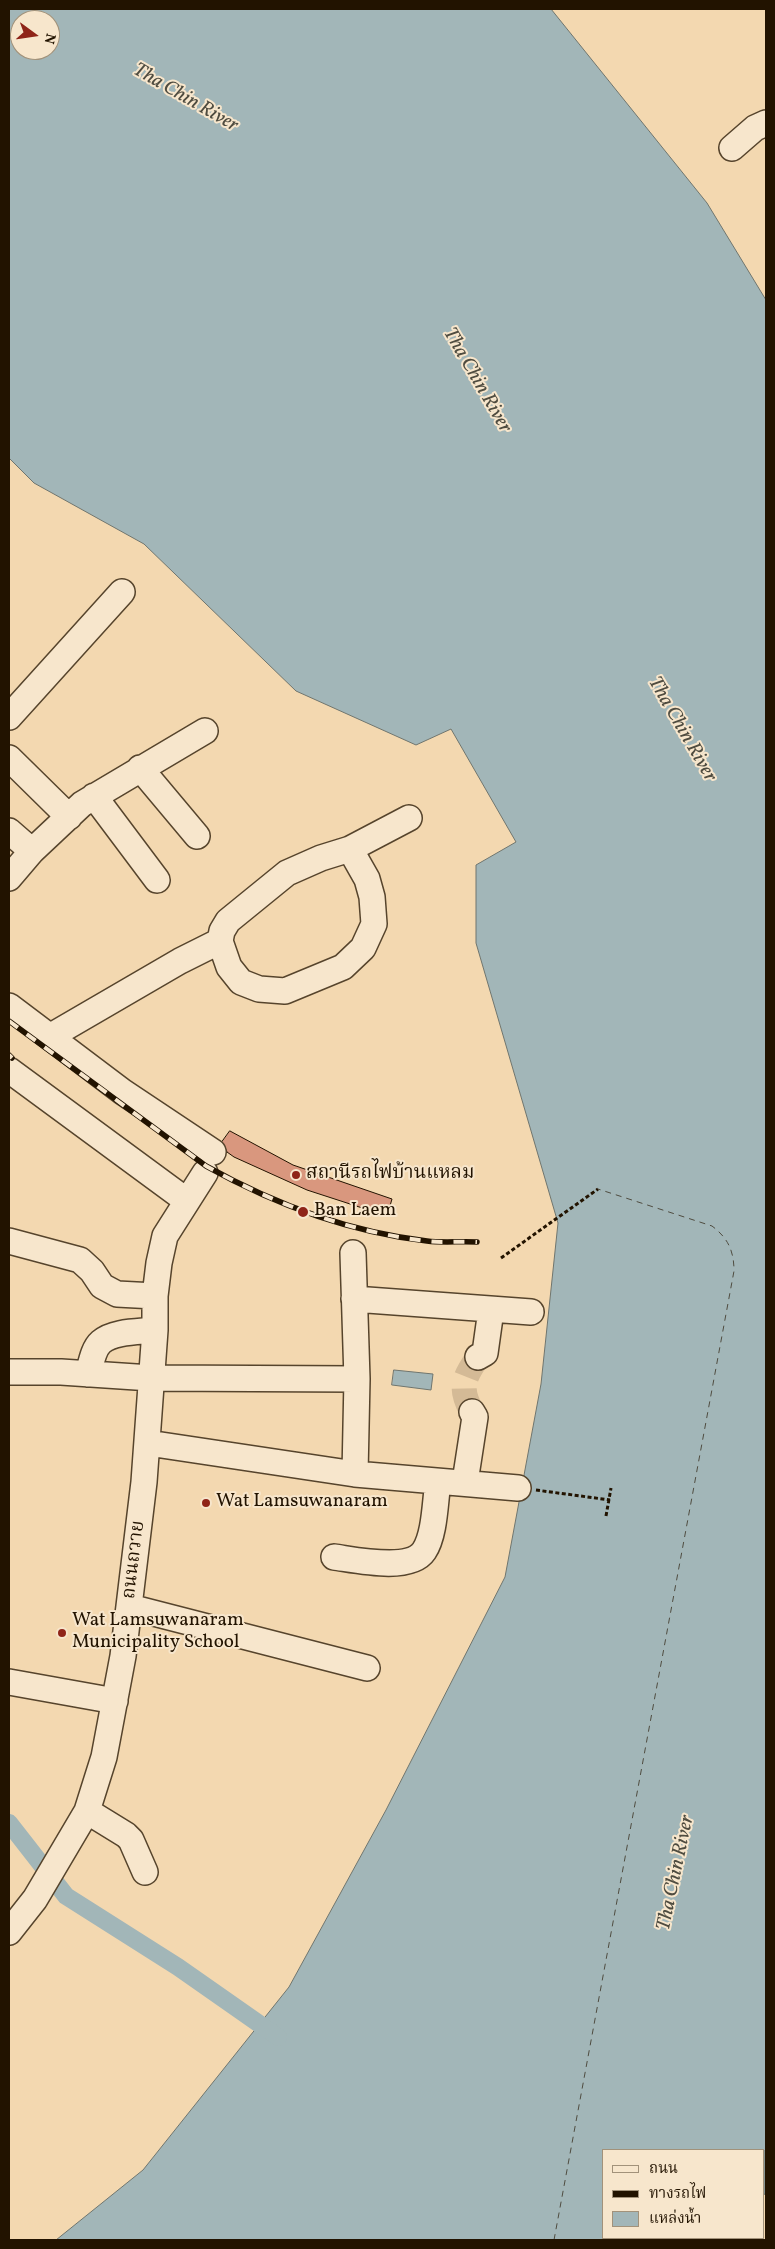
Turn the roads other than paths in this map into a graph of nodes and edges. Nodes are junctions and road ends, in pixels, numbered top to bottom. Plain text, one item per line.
1 (766, 123) edge
2 (732, 148) dead end
3 (122, 592) dead end
4 (9, 717) edge
5 (205, 731) dead end
6 (9, 758) edge
7 (140, 768) junction
8 (94, 796) junction
9 (69, 817) junction
10 (409, 818) dead end
11 (9, 831) edge
12 (197, 836) dead end
13 (350, 850) junction
14 (32, 851) junction
15 (9, 878) edge
16 (157, 880) dead end
17 (220, 941) junction
18 (9, 1006) edge
19 (50, 1036) junction
20 (9, 1070) edge
21 (187, 1202) junction
22 (9, 1240) edge
23 (353, 1253) dead end
24 (155, 1296) junction
25 (354, 1299) junction
26 (491, 1310) junction
27 (531, 1312) dead end
28 (155, 1330) junction
29 (478, 1357) tunnel mouth
30 (9, 1372) edge
31 (88, 1374) junction
32 (152, 1378) junction
33 (357, 1379) junction
34 (472, 1412) tunnel mouth
35 (148, 1443) junction
36 (355, 1474) junction
37 (438, 1482) junction
38 (465, 1482) junction
39 (518, 1488) road end
40 (334, 1557) dead end
41 (130, 1607) junction
42 (366, 1668) dead end
43 (9, 1682) edge
44 (116, 1701) junction
45 (87, 1812) junction
46 (145, 1872) dead end
47 (9, 1932) edge

1 - 2 street
3 - 4 street
5 - 7 street
6 - 9 street
7 - 8 street
7 - 12 street
8 - 9 street
8 - 16 street
9 - 14 street
10 - 13 street
11 - 14 street
13 - 17 street
13 - 17 street
14 - 15 street
17 - 19 street
18 - 19 street
19 - 21 street, ถนนถวาย
20 - 21 street
21 - 24 street, ถนนถวาย
22 - 24 street
23 - 25 street
24 - 28 street, ถนนถวาย
25 - 26 street
25 - 33 street
26 - 27 street
26 - 29 street
28 - 31 street
28 - 32 street, ถนนถวาย
30 - 31 street
31 - 32 street
32 - 33 street
32 - 35 street, ถนนถวาย
33 - 36 street
34 - 38 street
35 - 36 street
35 - 41 street, ถนนถวาย
36 - 37 street
37 - 38 street
37 - 40 street
38 - 39 street
41 - 42 street
41 - 44 street, ถนนถวาย
43 - 44 street
44 - 45 street, ถนนถวาย
45 - 46 street
45 - 47 street, ถนนถวาย

